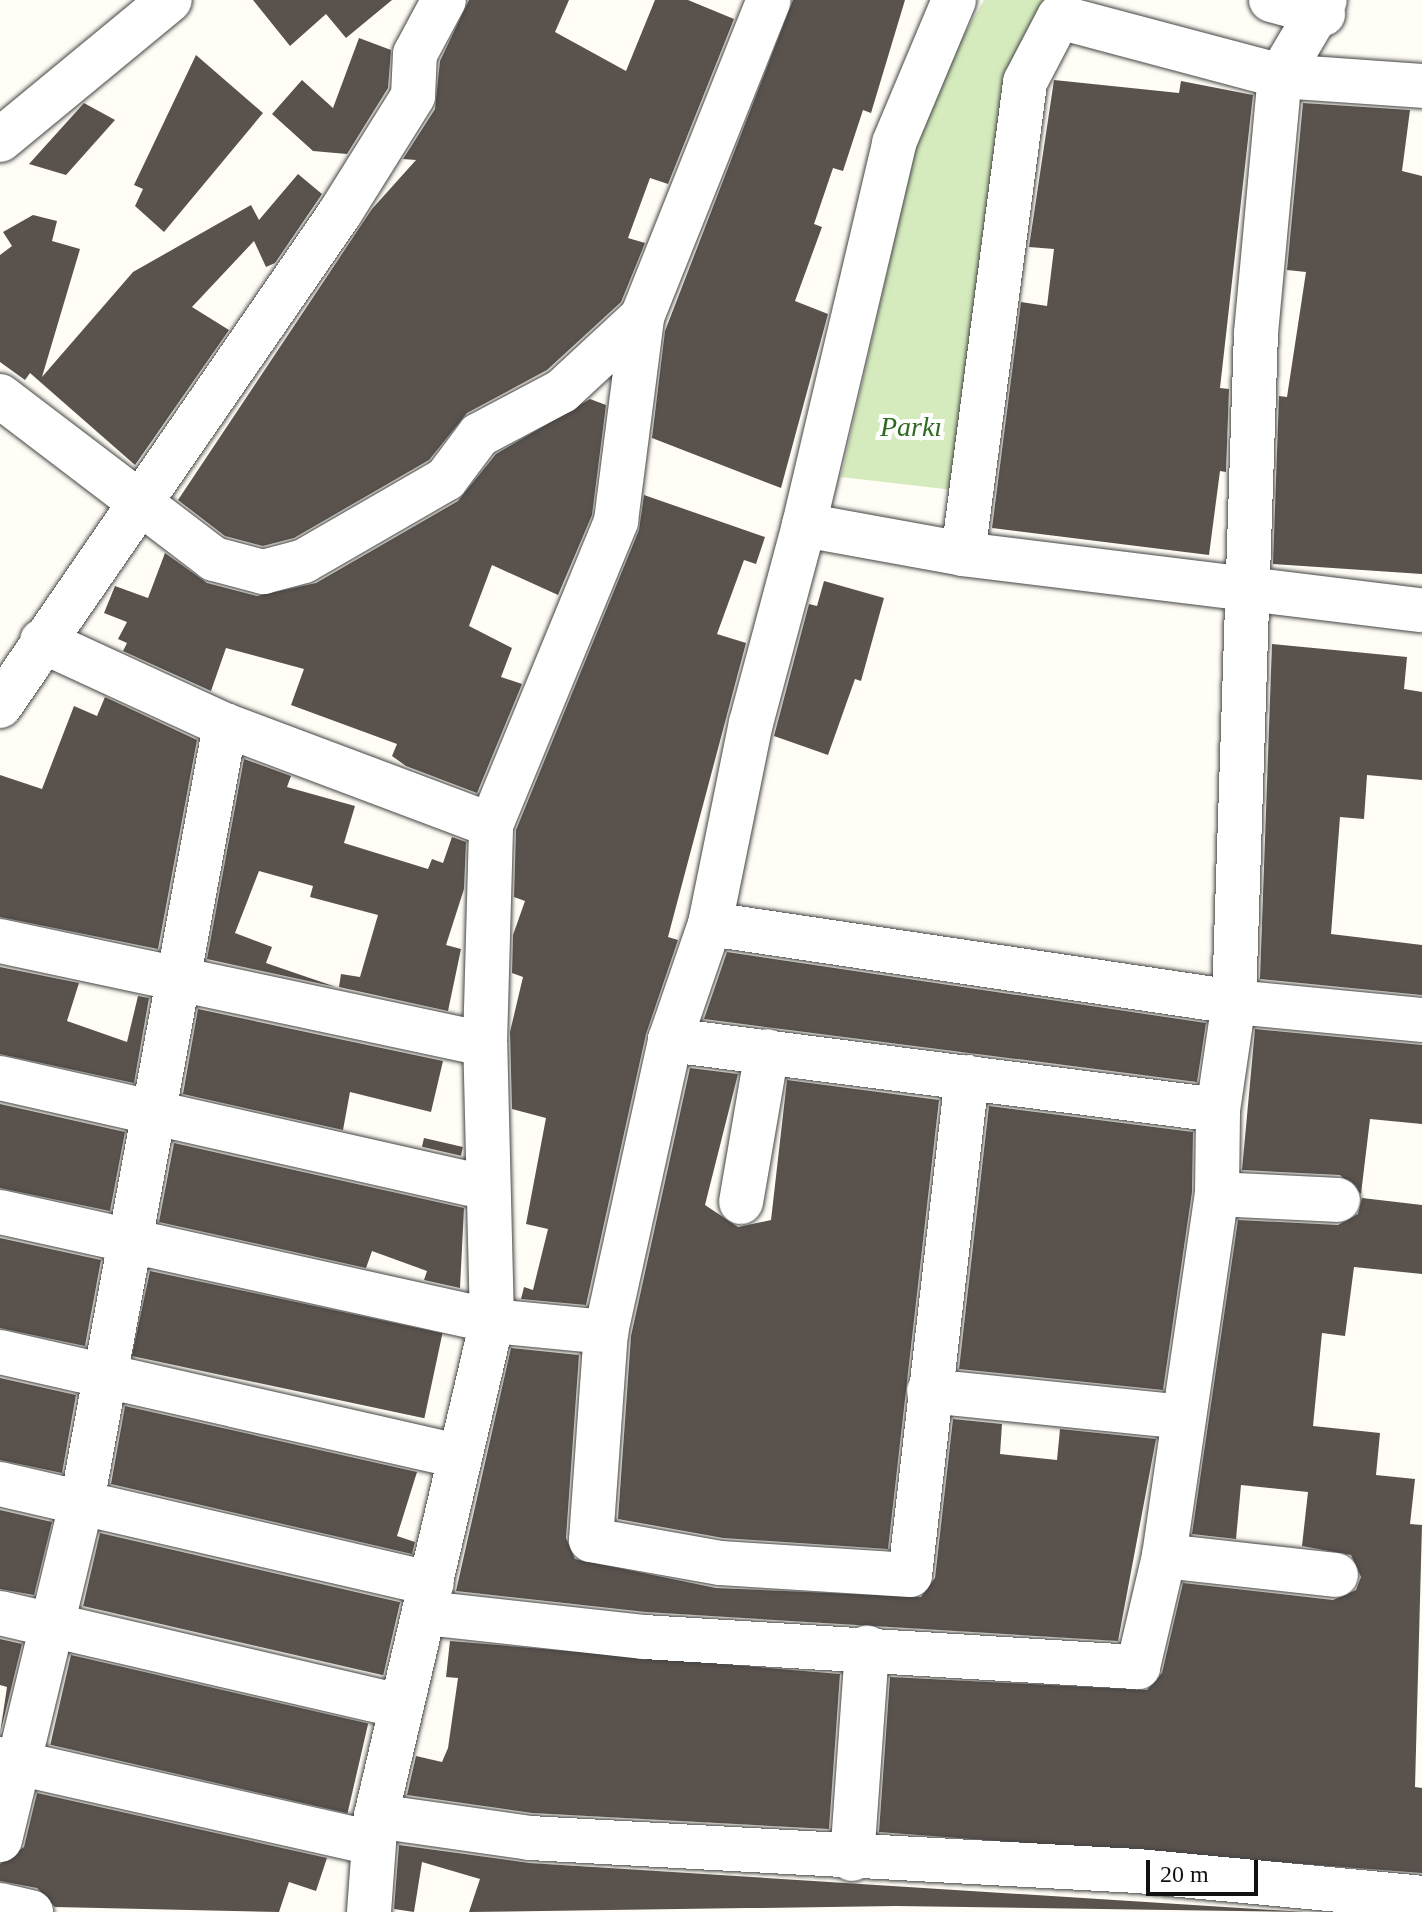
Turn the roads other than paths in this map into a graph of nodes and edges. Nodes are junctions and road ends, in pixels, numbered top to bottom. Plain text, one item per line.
1 (170, 0) edge
2 (769, 0) edge
3 (954, 0) edge
4 (1271, 0) edge
5 (1324, 7) edge
6 (427, 9) edge
7 (1280, 76) junction
8 (1422, 86) edge
9 (0, 140) edge
10 (642, 317) junction
11 (0, 396) edge
12 (140, 500) junction
13 (804, 525) junction
14 (963, 554) junction
15 (1244, 584) junction
16 (1422, 610) edge
17 (42, 641) junction
18 (0, 706) edge
19 (225, 725) junction
20 (491, 825) junction
21 (710, 924) junction
22 (0, 941) edge
23 (182, 983) junction
24 (1234, 1002) junction
25 (1422, 1020) edge
26 (670, 1040) junction
27 (485, 1044) junction
28 (767, 1051) junction
29 (967, 1077) junction
30 (0, 1078) edge
31 (1218, 1110) junction
32 (149, 1116) junction
33 (488, 1188) junction
34 (1217, 1194) junction
35 (1338, 1200) dead end
36 (741, 1202) dead end
37 (0, 1212) edge
38 (127, 1239) junction
39 (492, 1321) junction
40 (606, 1332) junction
41 (0, 1352) edge
42 (102, 1373) junction
43 (929, 1391) junction
44 (1184, 1417) junction
45 (458, 1456) junction
46 (0, 1484) edge
47 (82, 1502) junction
48 (1164, 1556) junction
49 (1336, 1575) dead end
50 (429, 1598) junction
51 (0, 1613) edge
52 (51, 1625) junction
53 (867, 1648) junction
54 (400, 1706) junction
55 (9, 1761) edge
56 (374, 1829) junction
57 (0, 1840) edge
58 (852, 1859) junction
59 (1422, 1898) edge
60 (0, 1905) edge
61 (31, 1912) edge
62 (369, 1912) edge

1 - 9 street
2 - 10 street
3 - 13 street
4 - 5 street
5 - 7 street
6 - 12 street
7 - 8 street
7 - 14 street
7 - 15 street
10 - 12 street
10 - 20 street
11 - 12 street
12 - 17 street
13 - 14 street
13 - 21 street
14 - 15 street
15 - 16 street
15 - 24 street
17 - 18 street
17 - 19 street
19 - 20 street
19 - 23 street
20 - 27 street
21 - 24 street
21 - 26 street
22 - 23 street
23 - 27 street
23 - 32 street
24 - 25 street
24 - 31 street
26 - 28 street
26 - 40 street
27 - 33 street
28 - 29 street
28 - 36 street
29 - 31 street
29 - 43 street
30 - 32 street
31 - 34 street
32 - 33 street
32 - 38 street
33 - 39 street
34 - 35 street
34 - 44 street
37 - 38 street
38 - 39 street
38 - 42 street
39 - 40 street
39 - 45 street
40 - 43 street
41 - 42 street
42 - 45 street
42 - 47 street
43 - 44 street
44 - 48 street
45 - 50 street
46 - 47 street
47 - 50 street
47 - 52 street
48 - 49 street
48 - 53 street
50 - 53 street
50 - 54 street
51 - 52 street
52 - 54 street
52 - 55 street
53 - 58 street
54 - 56 street
55 - 56 street
55 - 57 street
56 - 58 street
56 - 62 street
58 - 59 street
60 - 61 street

